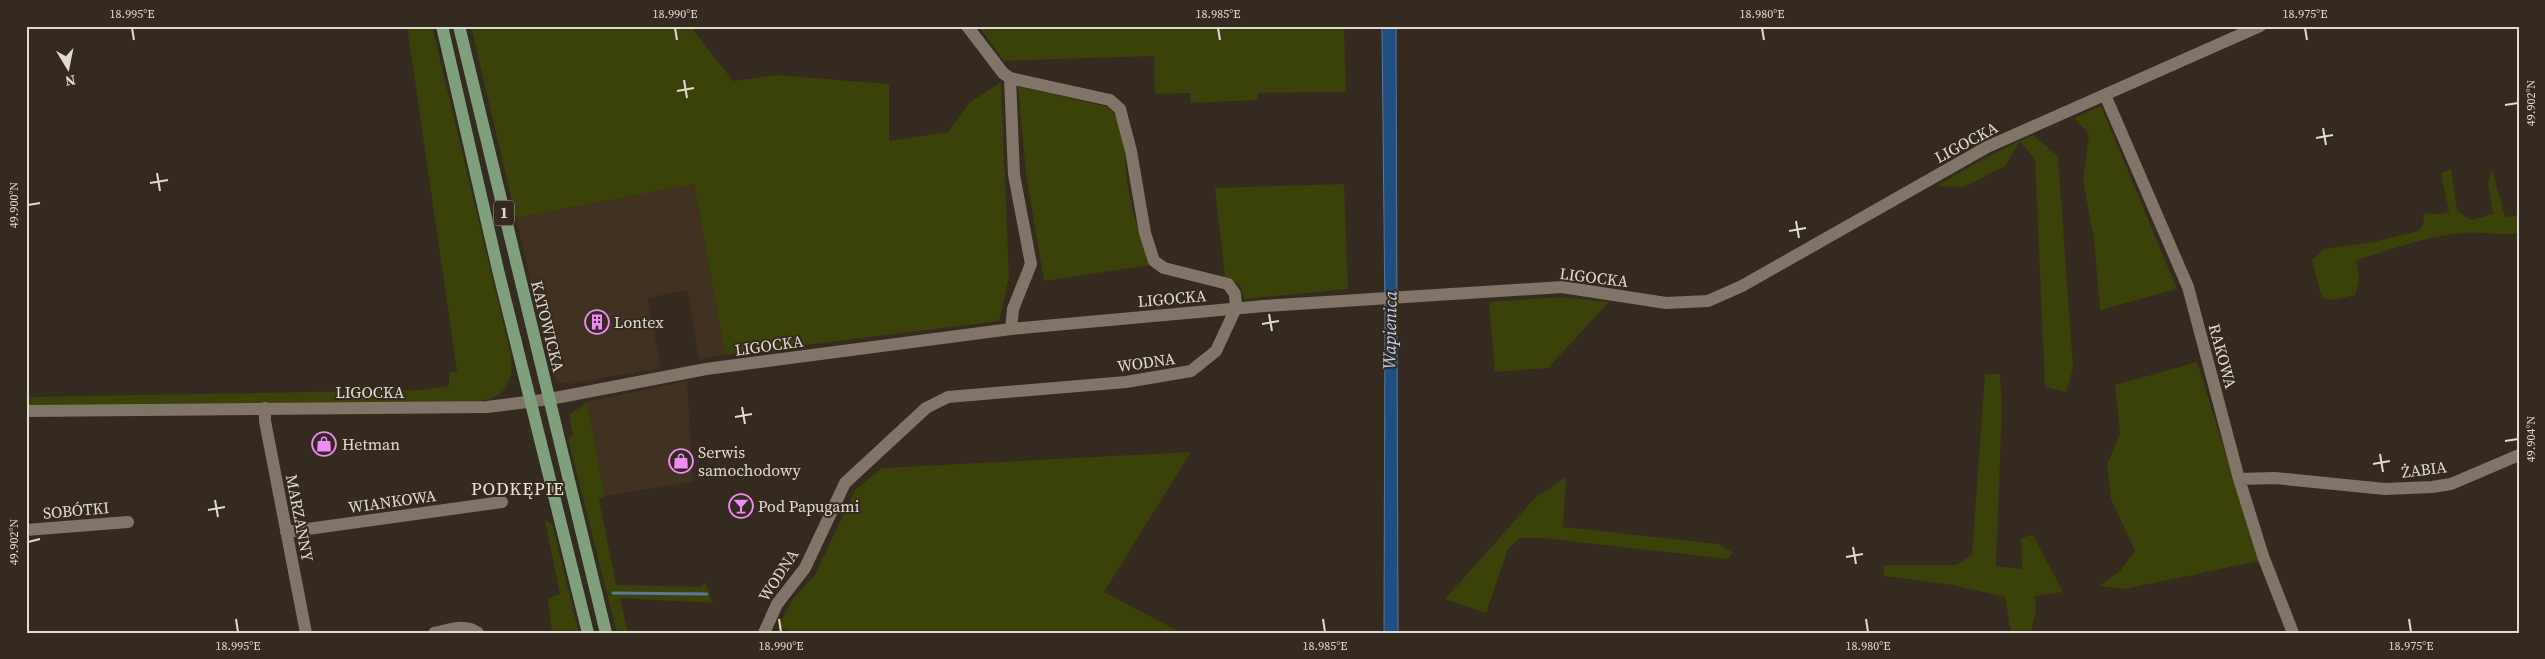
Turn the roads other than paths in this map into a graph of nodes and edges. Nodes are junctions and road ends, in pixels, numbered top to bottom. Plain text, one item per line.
1 (442, 26) edge
2 (459, 26) edge
3 (967, 26) edge
4 (2260, 26) edge
5 (1010, 78) junction
6 (2105, 95) junction
7 (1236, 308) junction
8 (1011, 329) junction
9 (550, 399) junction
10 (531, 401) junction
11 (265, 408) junction
12 (26, 411) edge
13 (2519, 455) edge
14 (2239, 478) junction
15 (502, 502) dead end
16 (128, 522) dead end
17 (26, 530) edge
18 (286, 532) junction
19 (306, 633) edge
20 (434, 633) edge
21 (478, 633) edge
22 (588, 633) edge
23 (606, 633) edge
24 (764, 633) edge
25 (2293, 633) edge

1 - 10 main road, 1
2 - 9 main road, KATOWICKA / 1
3 - 5 street
4 - 6 street, LIGOCKA
5 - 7 street
5 - 8 street
6 - 7 street, LIGOCKA
6 - 14 street, RAKOWA
7 - 8 street, LIGOCKA
7 - 24 street, WODNA
8 - 9 street, LIGOCKA
9 - 10 street, LIGOCKA
9 - 23 main road, KATOWICKA / 1
10 - 11 street, LIGOCKA
10 - 22 main road, 1
11 - 12 street, LIGOCKA
11 - 18 street, MARZANNY
13 - 14 street, ŻABIA
14 - 25 street, RAKOWA
15 - 18 street, WIANKOWA
16 - 17 street, SOBÓTKI
18 - 19 street, MARZANNY
20 - 21 street

